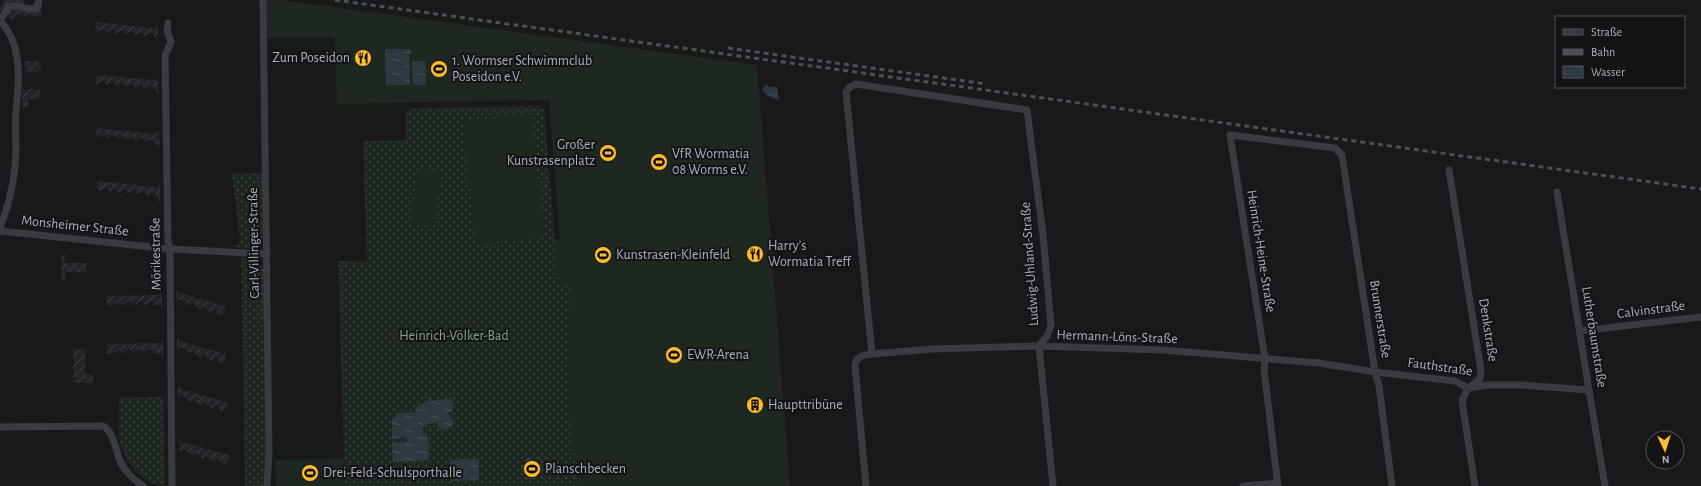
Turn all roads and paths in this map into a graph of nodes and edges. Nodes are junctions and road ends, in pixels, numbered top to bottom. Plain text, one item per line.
1 (39, 0) edge
2 (263, 0) edge
3 (0, 20) edge
4 (168, 23) dead end
5 (1342, 155) joint
6 (1449, 170) dead end
7 (1557, 192) dead end
8 (0, 228) edge
9 (0, 231) edge
10 (170, 249) junction
11 (267, 254) junction
12 (1701, 317) edge
13 (1580, 331) junction
14 (1039, 346) junction
15 (872, 354) junction
16 (1265, 359) junction
17 (1375, 372) junction
18 (1468, 388) junction
19 (1588, 390) junction
20 (0, 427) edge
21 (1278, 484) edge
22 (143, 486) edge
23 (172, 486) edge
24 (267, 486) edge
25 (866, 486) edge
26 (1053, 486) edge
27 (1243, 486) edge
28 (1392, 486) edge
29 (1475, 486) edge
30 (1606, 486) edge

1 - 3 street
2 - 11 street, Carl-Villinger-Straße
3 - 8 street
4 - 10 street, Mörikestraße
5 - 16 street, Heinrich-Heine-Straße
5 - 17 street, Brunnerstraße
6 - 18 street, Denkstraße
7 - 13 street, Lutherbaumstraße
9 - 10 street, Monsheimer Straße
10 - 11 street, Monsheimer Straße
10 - 23 street, Mörikestraße
11 - 24 street, Carl-Villinger-Straße
12 - 13 street, Calvinstraße
13 - 19 street, Lutherbaumstraße
14 - 15 street, Hermann-Löns-Straße
14 - 15 street, Ludwig-Uhland-Straße
14 - 16 street, Hermann-Löns-Straße
14 - 26 street, Ludwig-Uhland-Straße
15 - 25 street
16 - 17 street, Fauthstraße
16 - 21 street, Heinrich-Heine-Straße
17 - 18 street, Fauthstraße
17 - 28 street, Brunnerstraße
18 - 19 street, Fauthstraße
18 - 29 street, Denkstraße
19 - 30 street, Lutherbaumstraße
20 - 22 street
21 - 27 street

